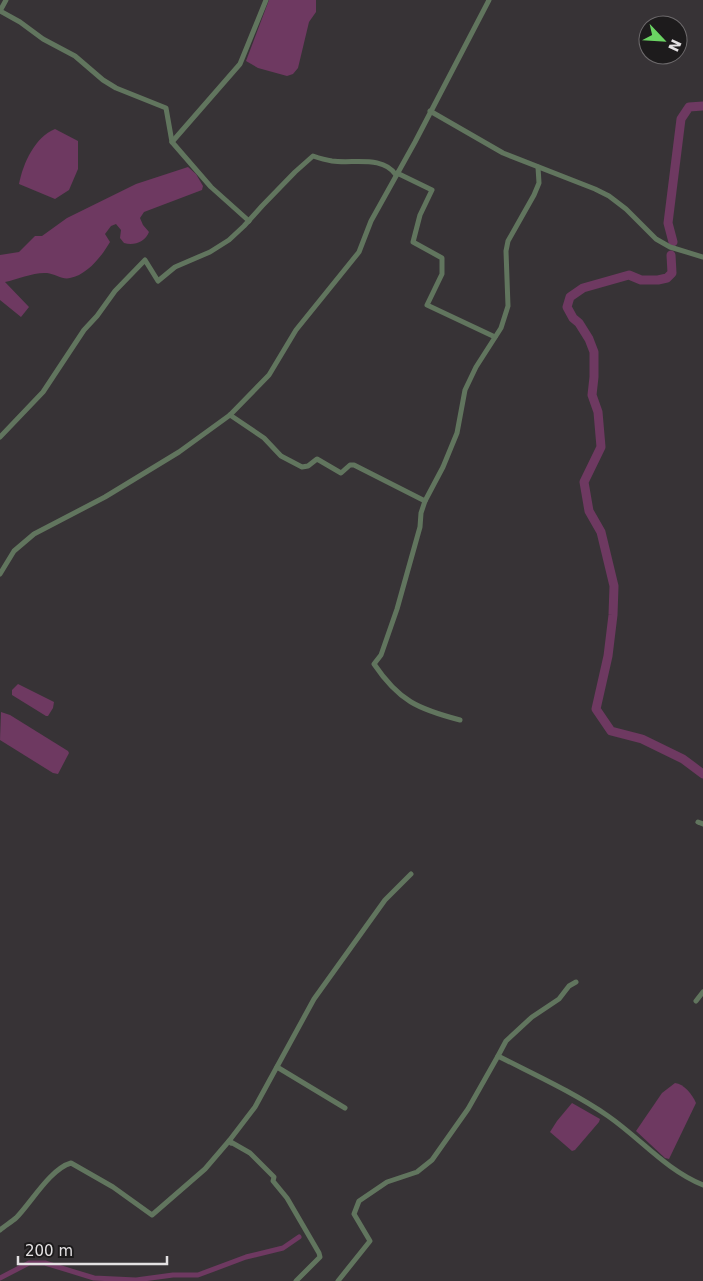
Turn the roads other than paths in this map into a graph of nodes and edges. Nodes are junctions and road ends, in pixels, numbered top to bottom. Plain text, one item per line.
1 (6, 0) edge
2 (266, 0) edge
3 (488, 0) edge
4 (0, 11) edge
5 (430, 111) junction
6 (172, 142) junction
7 (538, 167) junction
8 (396, 174) junction
9 (249, 221) junction
10 (703, 257) edge
11 (495, 337) junction
12 (230, 415) junction
13 (0, 437) edge
14 (425, 502) junction
15 (0, 574) edge
16 (460, 720) dead end
17 (411, 874) dead end
18 (576, 982) dead end
19 (703, 992) edge
20 (696, 1001) dead end
21 (498, 1056) junction
22 (277, 1066) junction
23 (345, 1108) dead end
24 (229, 1141) junction
25 (703, 1185) edge
26 (0, 1230) edge
27 (296, 1281) edge
28 (338, 1281) edge

1 - 4 street
2 - 6 street
3 - 5 street
4 - 6 street
5 - 7 street
5 - 8 street
6 - 9 street
7 - 10 street
7 - 11 street
8 - 9 street
8 - 11 street
8 - 12 street
9 - 13 street
11 - 14 street
12 - 14 street
12 - 15 street
14 - 16 street
17 - 22 street
18 - 21 street
19 - 20 street
21 - 25 street
21 - 28 street
22 - 23 street
22 - 24 street
24 - 26 street
24 - 27 street

